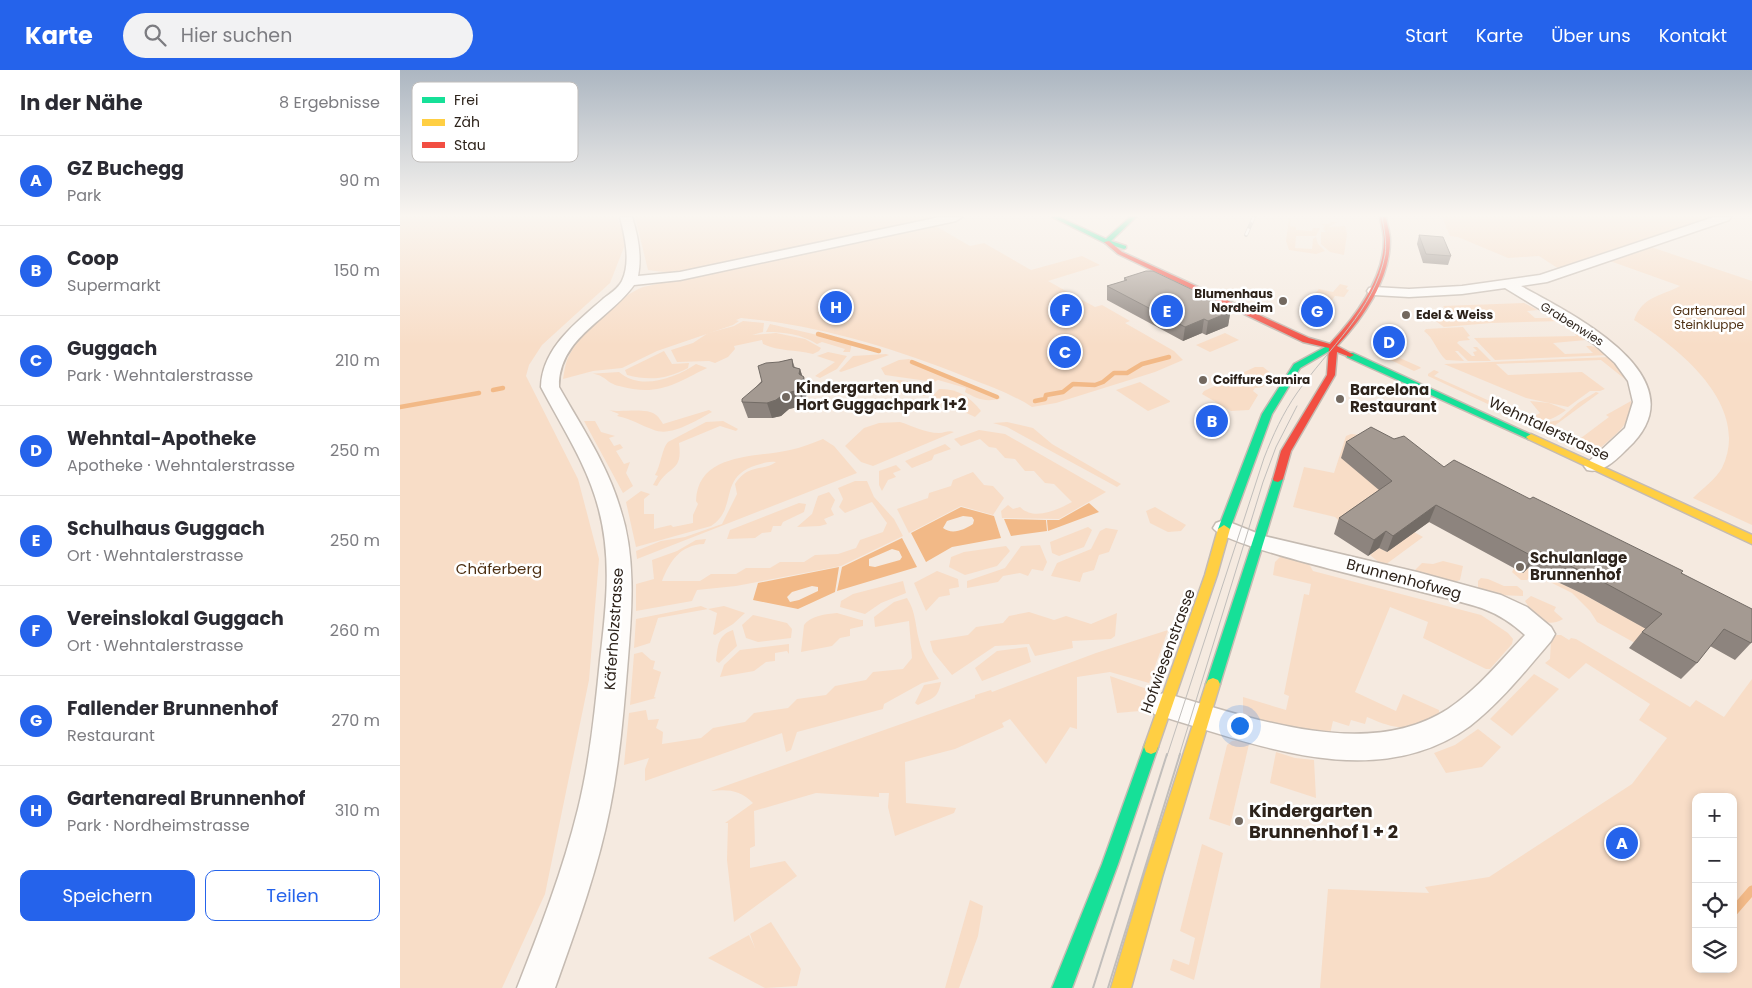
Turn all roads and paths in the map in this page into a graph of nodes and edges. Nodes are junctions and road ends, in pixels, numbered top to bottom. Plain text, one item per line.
1 (632, 260) edge
2 (756, 260) edge
3 (1135, 260) edge
4 (1384, 260) edge
5 (1603, 260) edge
6 (629, 280) junction
7 (1509, 285) junction
8 (1374, 291) junction
9 (1333, 347) junction
10 (1594, 466) junction
11 (1224, 528) junction
12 (1752, 540) edge
13 (1258, 542) junction
14 (1164, 705) junction
15 (1204, 716) junction
16 (536, 988) edge
17 (1062, 988) edge
18 (1121, 988) edge

1 - 6 street
2 - 6 street
3 - 9 street, Wehntalerstrasse
4 - 8 street, Hofwiesenstrasse
5 - 7 street
6 - 16 street, Käferholzstrasse
7 - 8 street
7 - 10 street, Grabenwies
8 - 9 street, Hofwiesenstrasse
9 - 10 street, Wehntalerstrasse
9 - 11 street, Hofwiesenstrasse
9 - 13 street
10 - 12 street, Wehntalerstrasse
11 - 13 street, Brunnenhofweg
11 - 14 street, Hofwiesenstrasse
13 - 15 street
13 - 15 street, Brunnenhofweg
14 - 15 street
14 - 17 street, Hofwiesenstrasse
15 - 18 street

